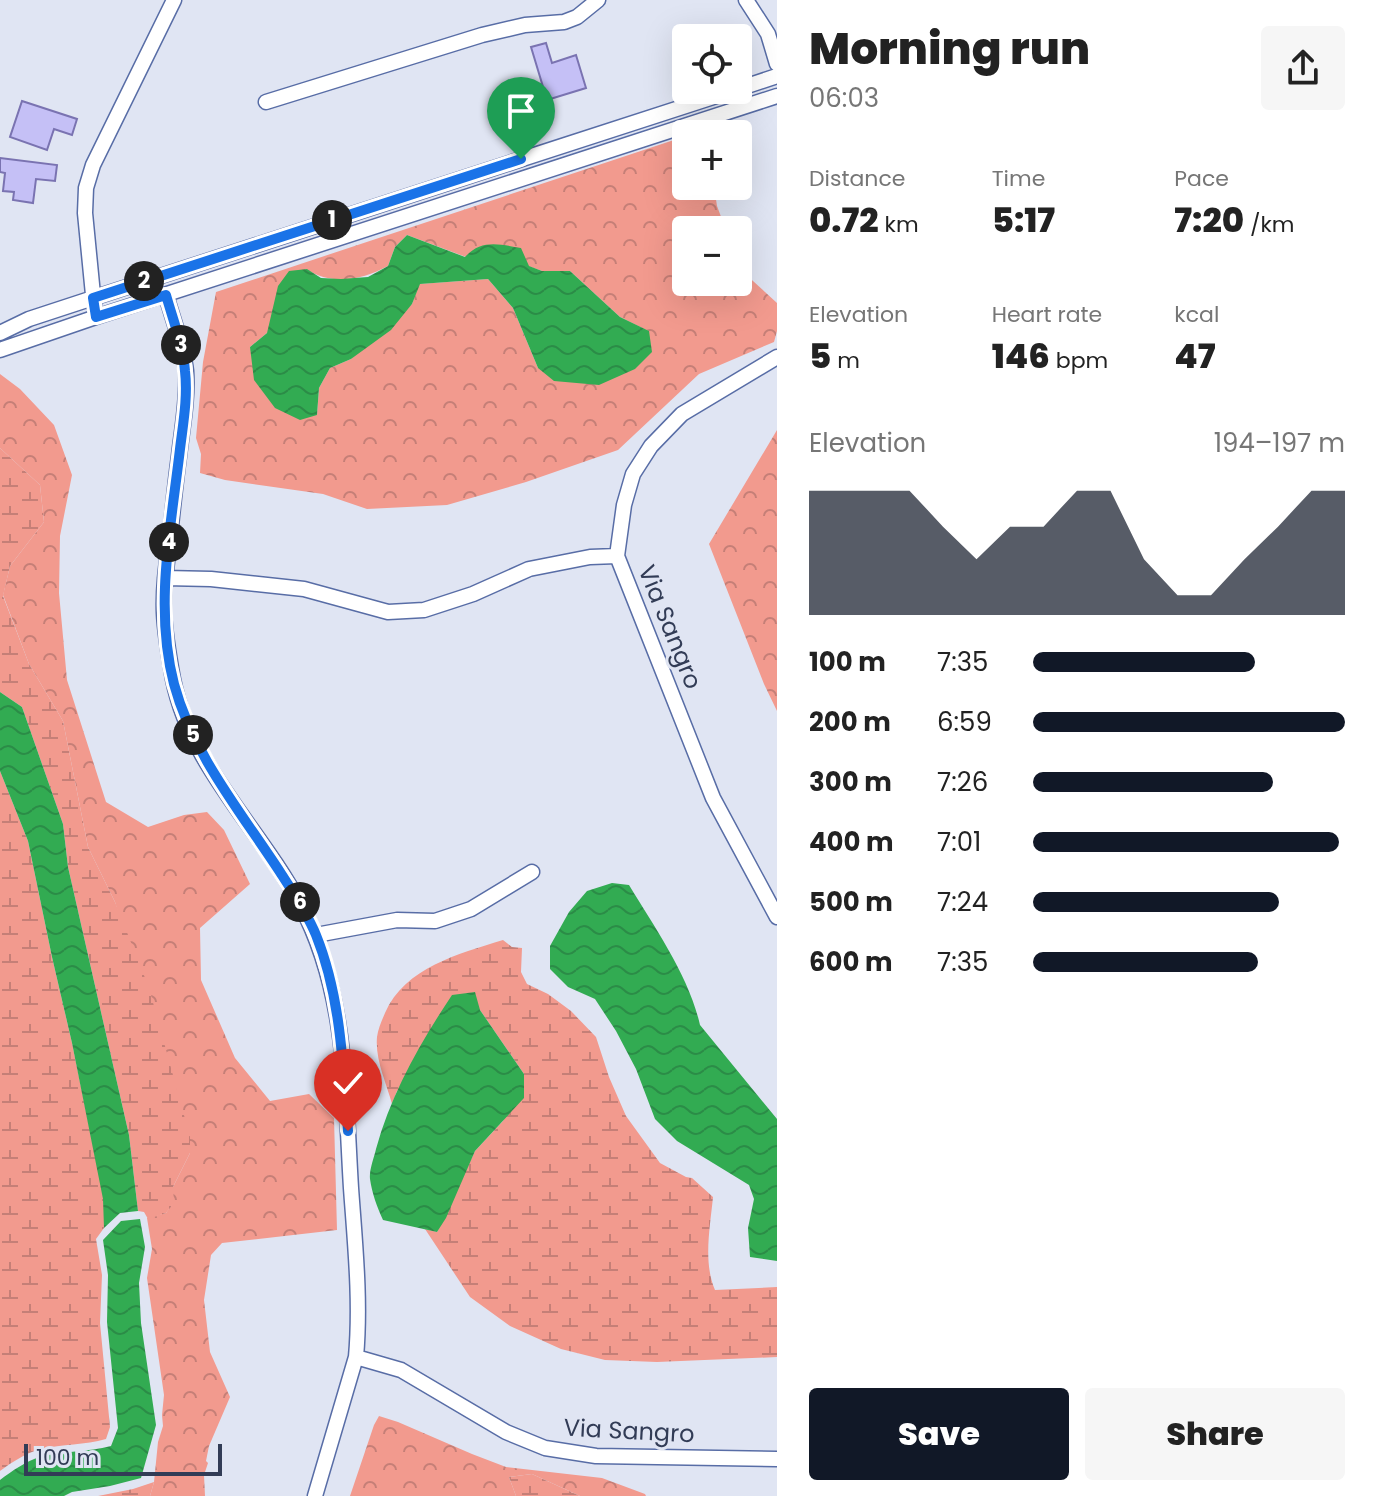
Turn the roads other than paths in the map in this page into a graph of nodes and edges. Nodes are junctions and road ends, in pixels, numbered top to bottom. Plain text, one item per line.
1 (174, 0) edge
2 (598, 0) edge
3 (746, 0) edge
4 (777, 64) edge
5 (777, 76) edge
6 (752, 84) edge
7 (777, 96) edge
8 (266, 102) dead end
9 (690, 104) edge
10 (166, 295) junction
11 (93, 298) junction
12 (96, 317) junction
13 (0, 333) edge
14 (0, 350) edge
15 (777, 357) edge
16 (617, 556) junction
17 (165, 578) junction
18 (532, 872) dead end
19 (777, 917) edge
20 (316, 935) junction
21 (356, 1357) junction
22 (777, 1459) edge
23 (315, 1496) edge

1 - 11 street
2 - 8 street
3 - 4 street
5 - 6 street
7 - 10 street
9 - 11 street
10 - 12 street
10 - 17 street
11 - 12 street
11 - 13 street
12 - 14 street
15 - 16 street, Via Sangro
16 - 17 street
16 - 19 street, Via Sangro
17 - 20 street
18 - 20 street
20 - 21 street
21 - 22 street, Via Sangro
21 - 23 street

